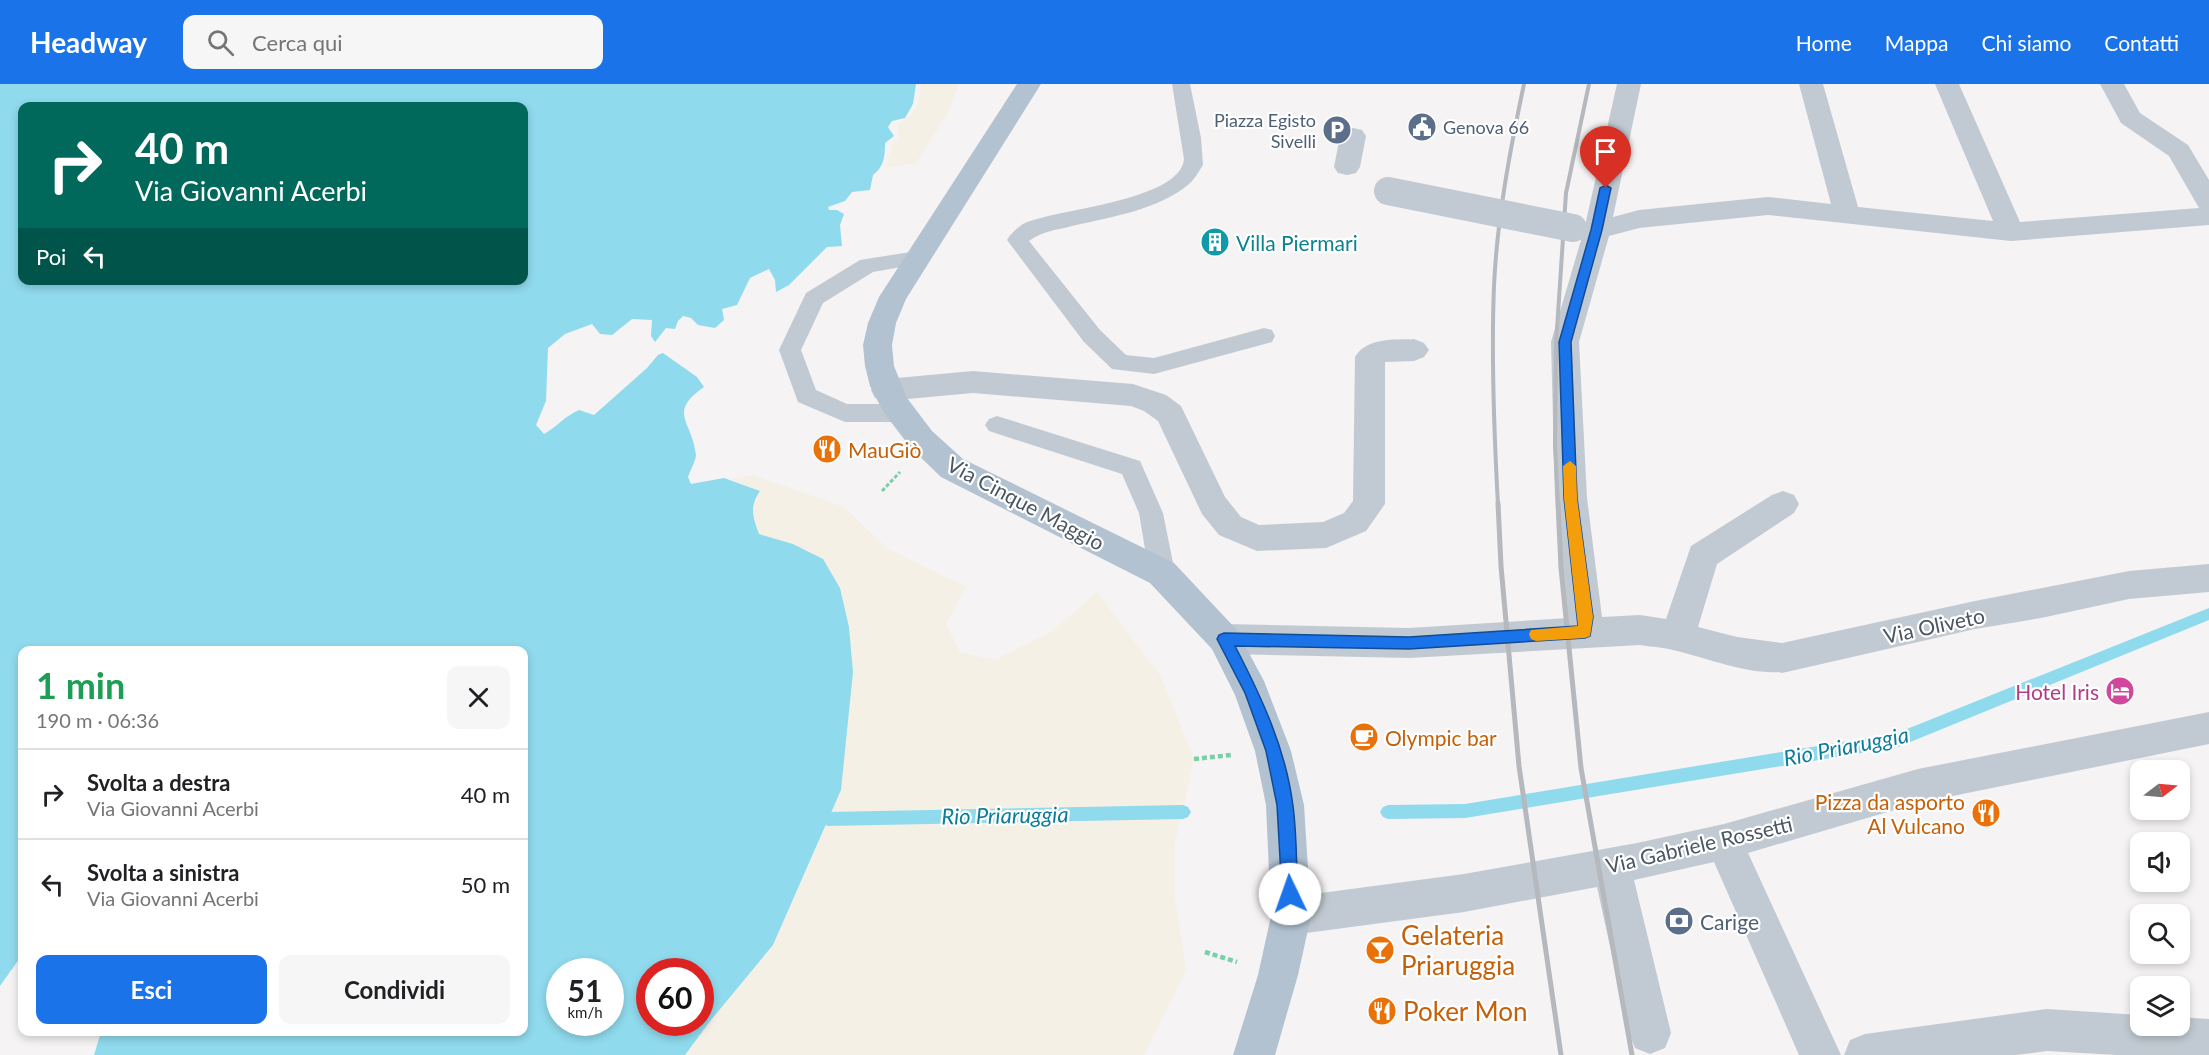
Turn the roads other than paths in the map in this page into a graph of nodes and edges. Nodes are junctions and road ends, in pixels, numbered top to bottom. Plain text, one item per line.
1 (1029, 84) edge
2 (1181, 84) edge
3 (1629, 84) edge
4 (1811, 84) edge
5 (1947, 84) edge
6 (2112, 84) edge
7 (1353, 136) dead end
8 (1347, 167) dead end
9 (1388, 191) dead end
10 (2209, 203) edge
11 (1847, 214) junction
12 (2209, 216) edge
13 (1585, 229) junction
14 (2011, 232) junction
15 (917, 258) junction
16 (1264, 336) dead end
17 (1414, 350) dead end
18 (893, 402) junction
19 (997, 424) dead end
20 (1783, 504) dead end
21 (1162, 573) junction
22 (2202, 585) edge
23 (1585, 632) junction
24 (1678, 636) junction
25 (1224, 639) junction
26 (2209, 728) edge
27 (1724, 842) junction
28 (1611, 866) junction
29 (1291, 916) junction
30 (1650, 1033) dead end
31 (2209, 1041) edge
32 (1254, 1055) edge
33 (1820, 1055) edge
34 (1865, 1055) edge

1 - 15 main road, Via Cinque Maggio
2 - 16 lane
3 - 13 street
4 - 11 street
5 - 14 street
6 - 10 street
7 - 8 street
9 - 13 street, bridge
11 - 13 street
11 - 14 street
12 - 14 street
13 - 23 street
15 - 18 main road, Via Cinque Maggio
15 - 18 lane
17 - 18 street
18 - 21 main road, Via Cinque Maggio
19 - 21 lane
20 - 24 street
21 - 25 main road, Via Cinque Maggio
22 - 24 street, Via Oliveto
23 - 24 street, Via Oliveto
23 - 25 street, Via Oliveto
25 - 29 main road, Via Cinque Maggio
26 - 27 street, Via Gabriele Rossetti
27 - 28 street, Via Gabriele Rossetti
27 - 33 street
28 - 29 street, Via Gabriele Rossetti
28 - 30 street
29 - 32 main road, Via Cinque Maggio
31 - 34 street

